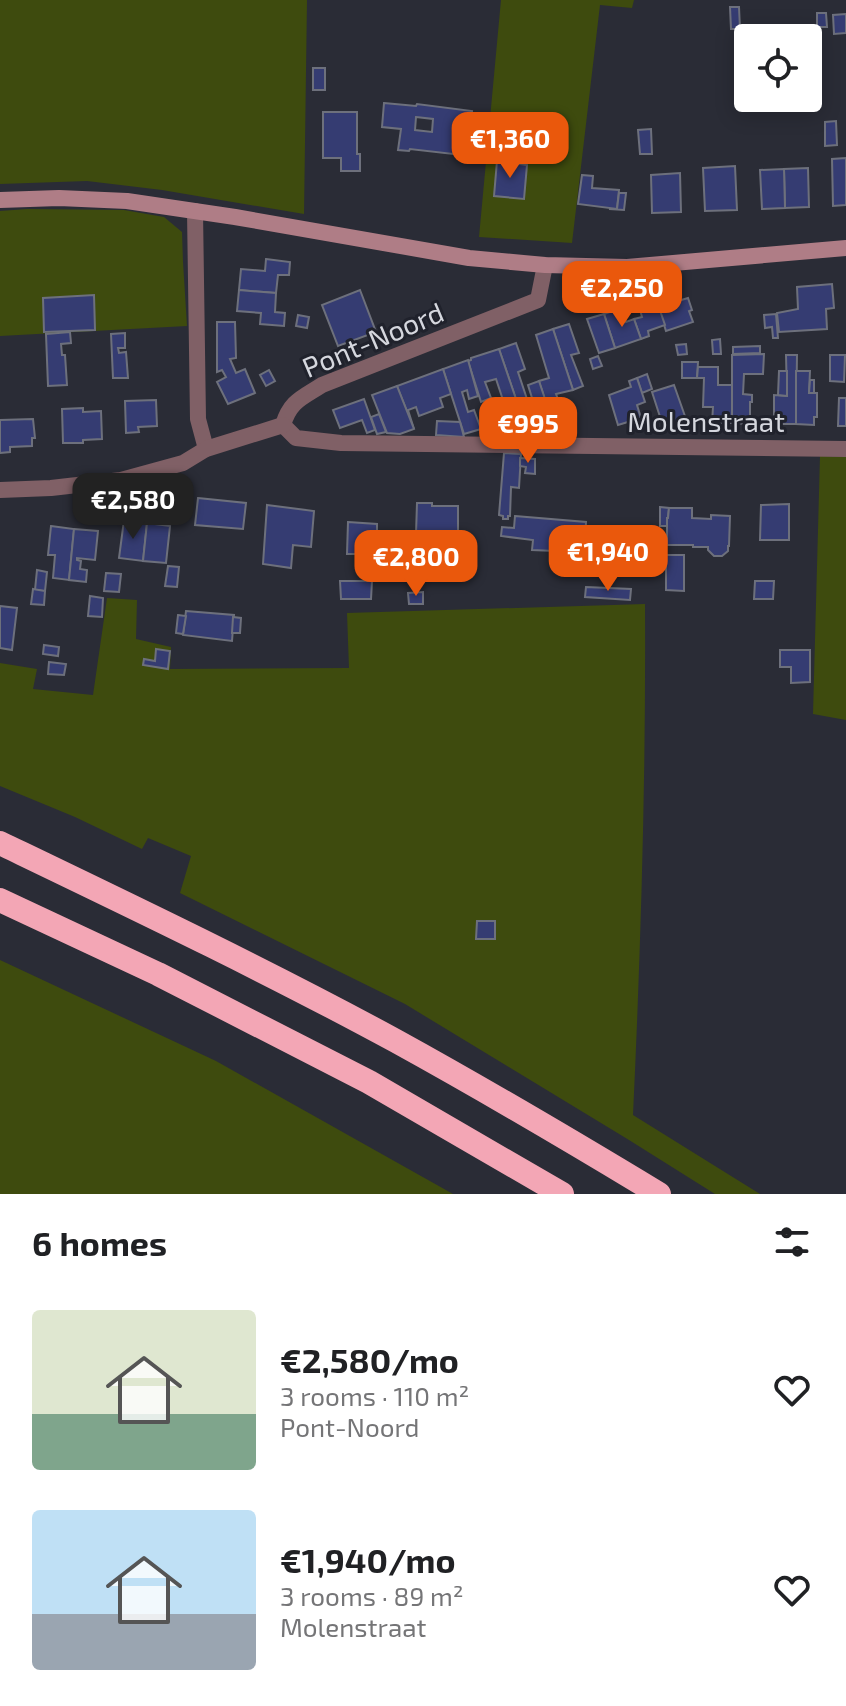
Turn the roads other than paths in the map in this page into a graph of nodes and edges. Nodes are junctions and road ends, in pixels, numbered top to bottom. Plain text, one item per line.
1 (0, 200) edge
2 (195, 211) junction
3 (846, 248) edge
4 (545, 265) junction
5 (283, 425) junction
6 (206, 449) junction
7 (846, 449) edge
8 (0, 490) edge
9 (0, 843) edge
10 (0, 900) edge
11 (562, 1194) edge
12 (659, 1194) edge

1 - 2 street
2 - 4 street
2 - 6 street
3 - 4 street
4 - 5 street, Pont-Noord
5 - 6 street
5 - 7 street, Molenstraat
6 - 8 street
9 - 12 highway
10 - 11 highway

